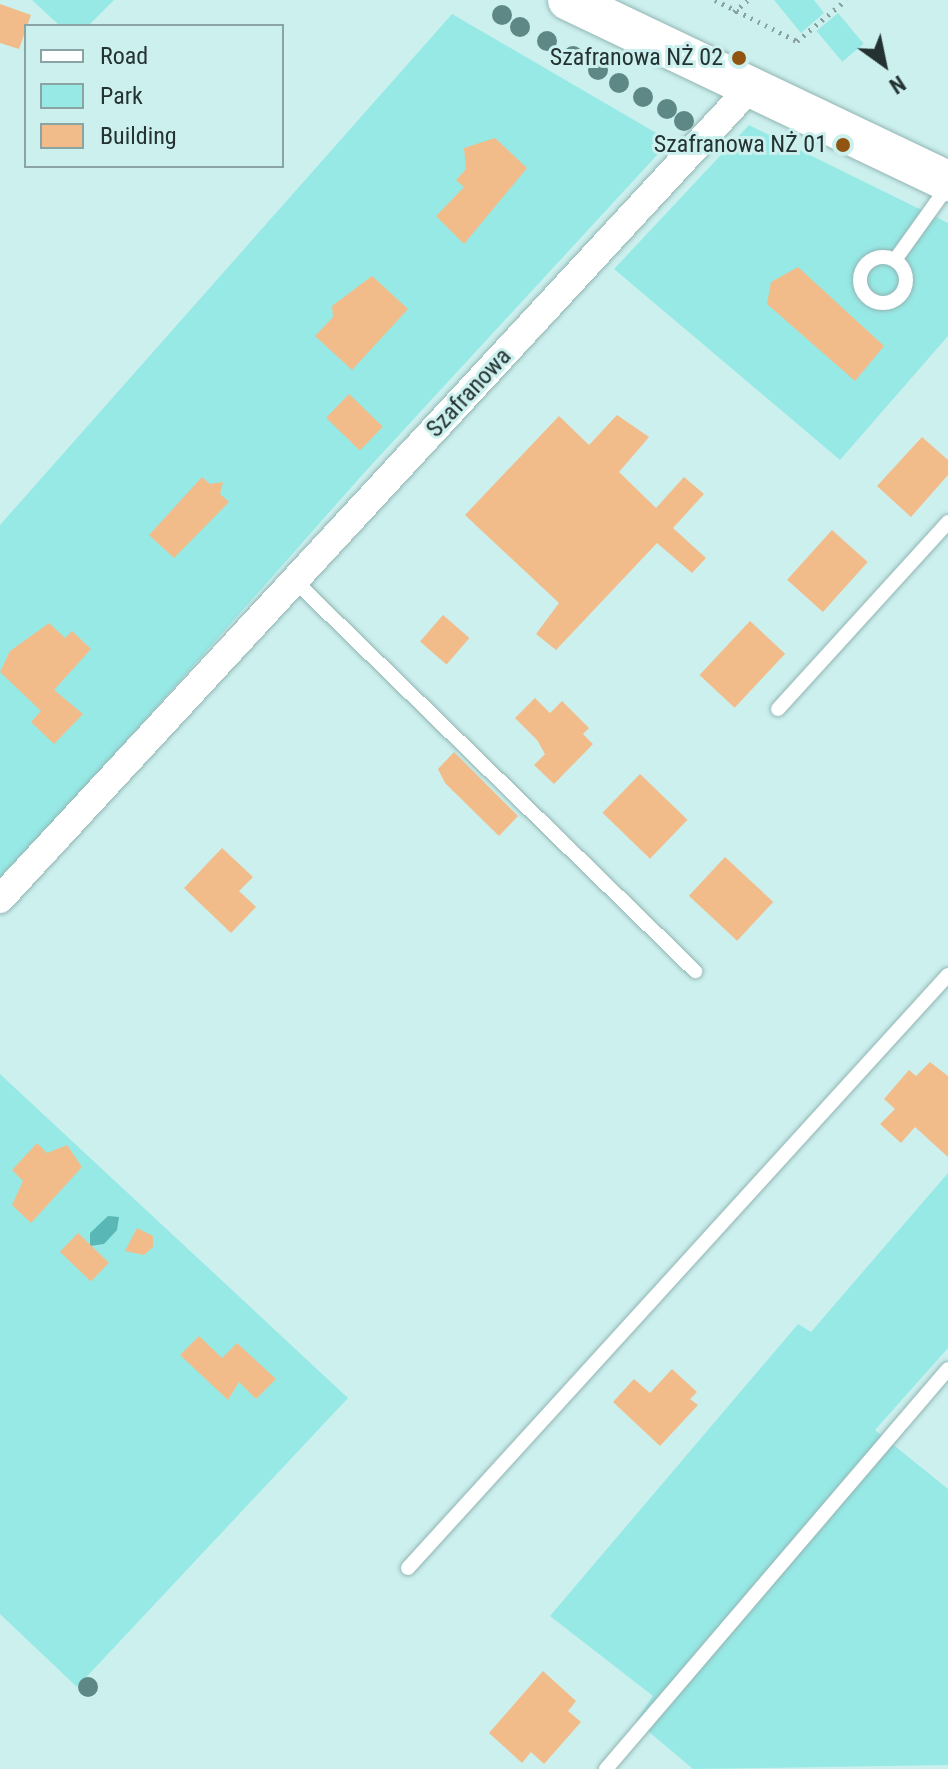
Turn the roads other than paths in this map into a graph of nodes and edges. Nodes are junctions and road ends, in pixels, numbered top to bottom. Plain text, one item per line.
1 (568, 0) edge
2 (749, 89) junction
3 (948, 183) edge
4 (895, 260) dead end
5 (948, 522) edge
6 (295, 581) junction
7 (778, 709) dead end
8 (0, 899) edge
9 (695, 971) dead end
10 (948, 975) edge
11 (948, 1369) edge
12 (408, 1568) dead end
13 (606, 1769) edge

1 - 2 street
2 - 3 street
2 - 6 street, Szafranowa
3 - 4 lane
5 - 7 lane
6 - 8 street, Szafranowa
6 - 9 lane
10 - 12 lane
11 - 13 lane

